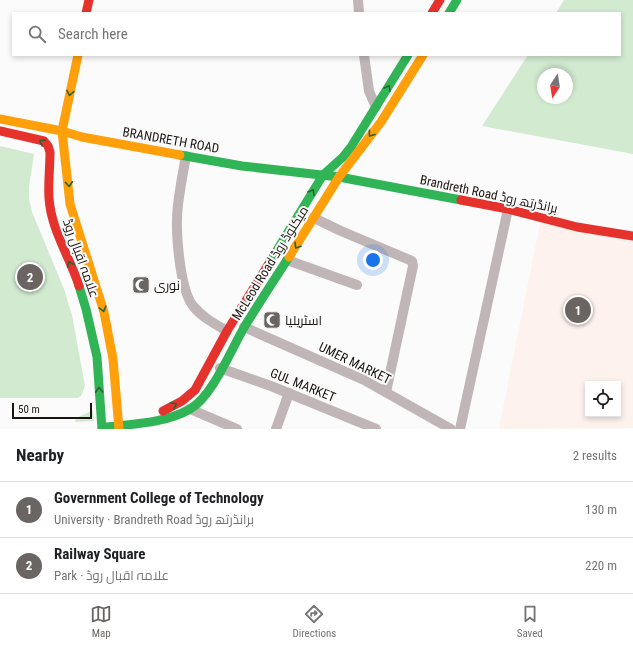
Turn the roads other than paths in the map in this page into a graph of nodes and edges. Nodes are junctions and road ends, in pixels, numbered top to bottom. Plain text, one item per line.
1 (89, 0) edge
2 (358, 0) edge
3 (440, 0) edge
4 (458, 0) edge
5 (86, 12) edge
6 (359, 12) edge
7 (433, 12) edge
8 (450, 12) edge
9 (78, 56) edge
10 (364, 56) edge
11 (407, 56) edge
12 (422, 56) edge
13 (376, 107) junction
14 (0, 119) edge
15 (0, 131) edge
16 (62, 131) junction
17 (186, 156) junction
18 (323, 175) junction
19 (339, 177) junction
20 (508, 209) junction
21 (314, 218) junction
22 (633, 236) edge
23 (287, 260) junction
24 (357, 285) dead end
25 (244, 328) junction
26 (227, 331) junction
27 (220, 368) junction
28 (386, 392) junction
29 (289, 393) junction
30 (190, 409) junction
31 (119, 424) edge
32 (101, 425) edge
33 (238, 429) edge
34 (276, 429) edge
35 (376, 429) edge
36 (451, 429) edge
37 (460, 429) edge

1 - 5 main road
2 - 6 street
3 - 7 main road
4 - 8 main road
9 -> 16 main road, علامہ اقبال روڈ
10 - 13 street
13 -> 11 main road, McLeod Road میکلوڈ روڈ
12 -> 19 main road, McLeod Road میکلوڈ روڈ
13 - 18 main road, McLeod Road میکلوڈ روڈ
14 - 16 main road, BRANDRETH ROAD
32 -> 15 main road, علامہ اقبال روڈ
16 - 17 main road, BRANDRETH ROAD
16 -> 31 main road, علامہ اقبال روڈ
17 - 18 main road, BRANDRETH ROAD
17 - 26 street
18 - 19 main road, BRANDRETH ROAD
26 -> 18 main road, McLeod Road میکلوڈ روڈ
19 - 20 main road, Brandreth Road برانڈرتھ روڈ
19 - 21 main road, McLeod Road میکلوڈ روڈ
20 - 22 main road, Brandreth Road برانڈرتھ روڈ
20 - 37 street
21 -> 23 main road, McLeod Road میکلوڈ روڈ
21 - 28 street
23 - 24 street
23 - 25 main road, McLeod Road میکلوڈ روڈ
25 - 27 main road, McLeod Road میکلوڈ روڈ
25 - 28 street, UMER MARKET
31 -> 26 main road, McLeod Road میکلوڈ روڈ
27 - 29 street, GUL MARKET
27 - 30 main road, McLeod Road میکلوڈ روڈ
28 - 36 street, UMER MARKET
29 - 34 street
29 - 35 street, GUL MARKET
30 - 31 main road, McLeod Road میکلوڈ روڈ
30 - 33 street
31 - 32 main road, McLeod Road میکلوڈ روڈ

